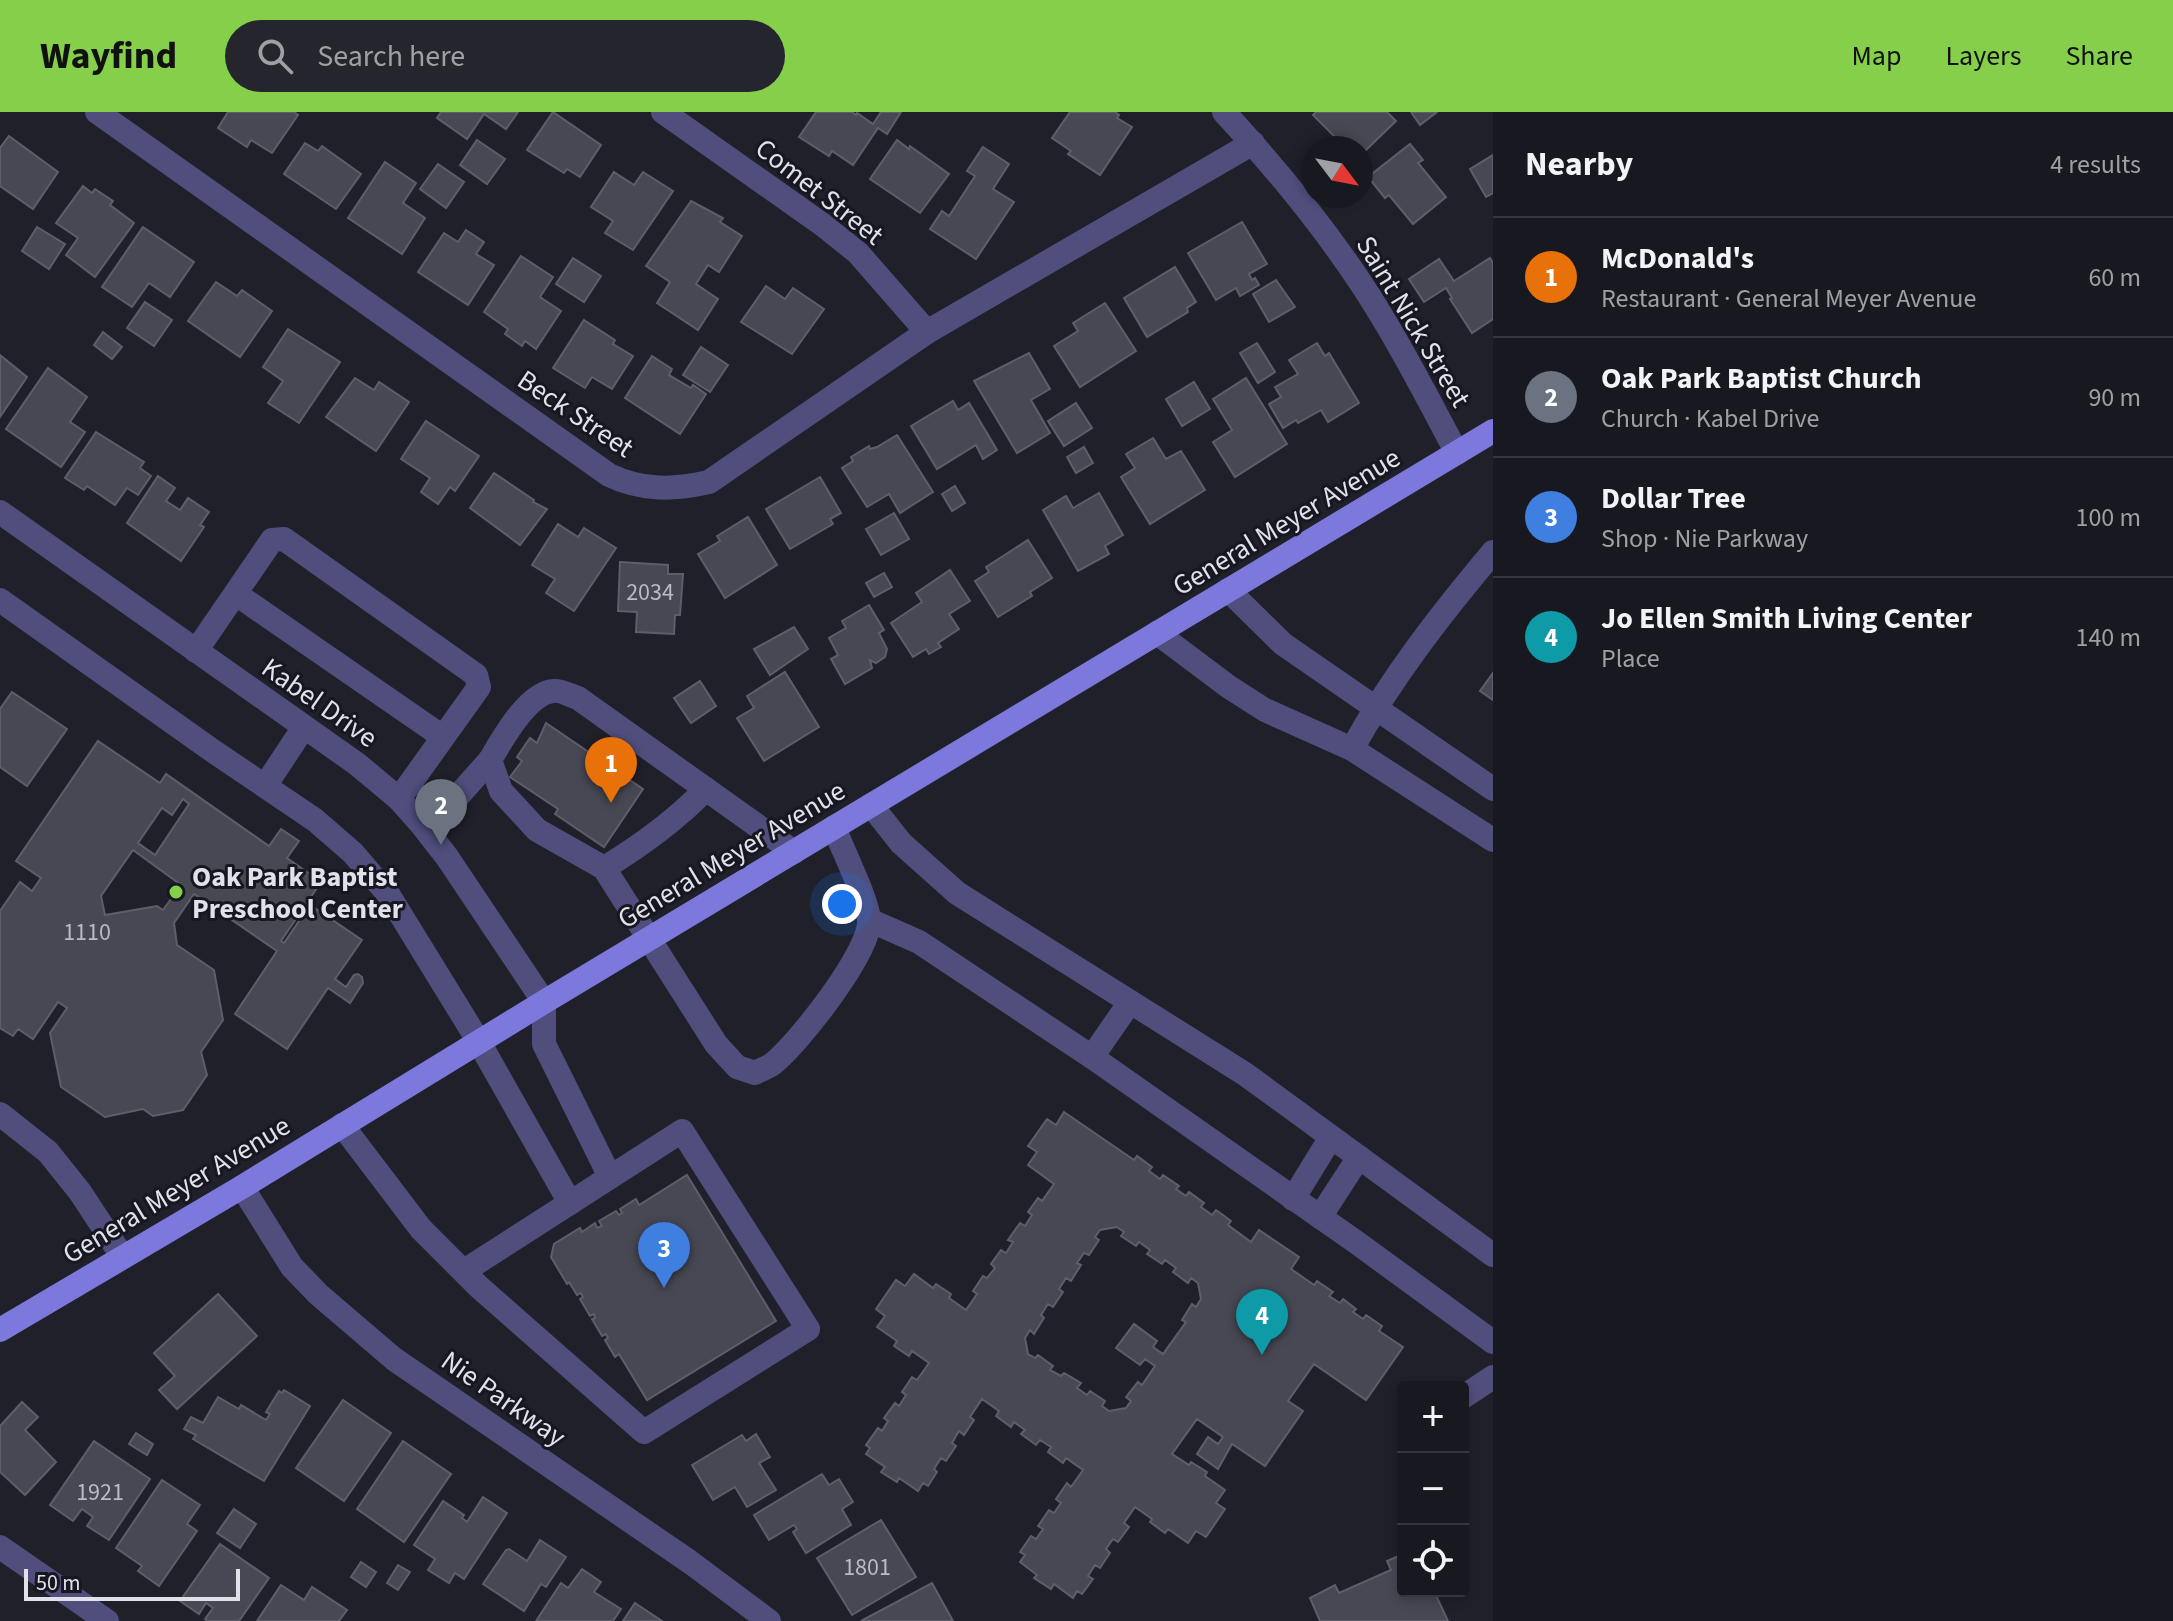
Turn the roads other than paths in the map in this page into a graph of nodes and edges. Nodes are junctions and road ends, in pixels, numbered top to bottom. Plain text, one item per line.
1 (97, 112) edge
2 (663, 112) edge
3 (1224, 112) edge
4 (1253, 143) junction
5 (927, 332) junction
6 (1493, 431) edge
7 (1457, 453) junction
8 (0, 512) edge
9 (1493, 552) edge
10 (1228, 590) junction
11 (236, 594) junction
12 (0, 600) edge
13 (1157, 633) junction
14 (196, 651) junction
15 (1375, 709) junction
16 (304, 727) junction
17 (443, 737) junction
18 (1352, 749) junction
19 (490, 760) junction
20 (265, 786) junction
21 (706, 789) junction
22 (1493, 789) edge
23 (399, 799) junction
24 (871, 805) junction
25 (834, 827) junction
26 (427, 831) junction
27 (1493, 840) edge
28 (794, 852) junction
29 (604, 868) junction
30 (869, 920) junction
31 (650, 938) junction
32 (544, 1002) junction
33 (1130, 1002) junction
34 (479, 1042) junction
35 (1092, 1057) junction
36 (0, 1114) edge
37 (342, 1125) junction
38 (1331, 1137) junction
39 (1359, 1157) junction
40 (610, 1177) junction
41 (242, 1187) junction
42 (1293, 1199) junction
43 (570, 1203) junction
44 (1320, 1217) junction
45 (1493, 1255) edge
46 (122, 1256) junction
47 (464, 1271) junction
48 (0, 1330) edge
49 (1493, 1342) edge
50 (1493, 1377) edge
51 (1469, 1393) edge
52 (0, 1547) edge
53 (107, 1621) edge
54 (769, 1621) edge

1 - 5 street, Beck Street
2 - 5 street, Comet Street
3 - 4 street, Saint Nick Street
4 - 5 street, Beck Street
4 - 7 street, Saint Nick Street
6 - 7 main road, General Meyer Avenue
7 - 10 main road, General Meyer Avenue
8 - 14 street, Kabel Drive
9 - 15 street
10 - 13 main road, General Meyer Avenue
10 - 15 street
11 - 14 street
11 - 17 street
11 - 17 street
12 - 20 street
13 - 18 street
13 - 24 main road, General Meyer Avenue
14 - 16 street, Kabel Drive
15 - 18 street
15 - 22 street
16 - 20 street
16 - 23 street, Kabel Drive
17 - 23 street
18 - 27 street
19 - 21 street
19 - 26 street
19 - 29 street
20 - 34 street
21 - 28 street
21 - 29 street
23 - 26 street, Kabel Drive
24 - 25 main road, General Meyer Avenue
24 - 33 street
25 - 28 main road, General Meyer Avenue
25 - 30 street
26 - 32 street, Kabel Drive
28 - 31 main road, General Meyer Avenue
29 - 31 street
30 - 31 street
30 - 35 street
31 - 32 main road, General Meyer Avenue
32 - 34 main road, General Meyer Avenue
32 - 40 street
33 - 35 street
33 - 38 street
34 - 37 main road, General Meyer Avenue
34 - 43 street
35 - 42 street
36 - 46 street
37 - 41 main road, General Meyer Avenue
37 - 47 street
38 - 39 street
38 - 42 street
39 - 44 street
39 - 45 street
40 - 43 street
40 - 47 street
41 - 46 main road, General Meyer Avenue
41 - 54 street, Nie Parkway
42 - 44 street
43 - 47 street
44 - 49 street
46 - 48 main road, General Meyer Avenue
50 - 51 street
52 - 53 street

